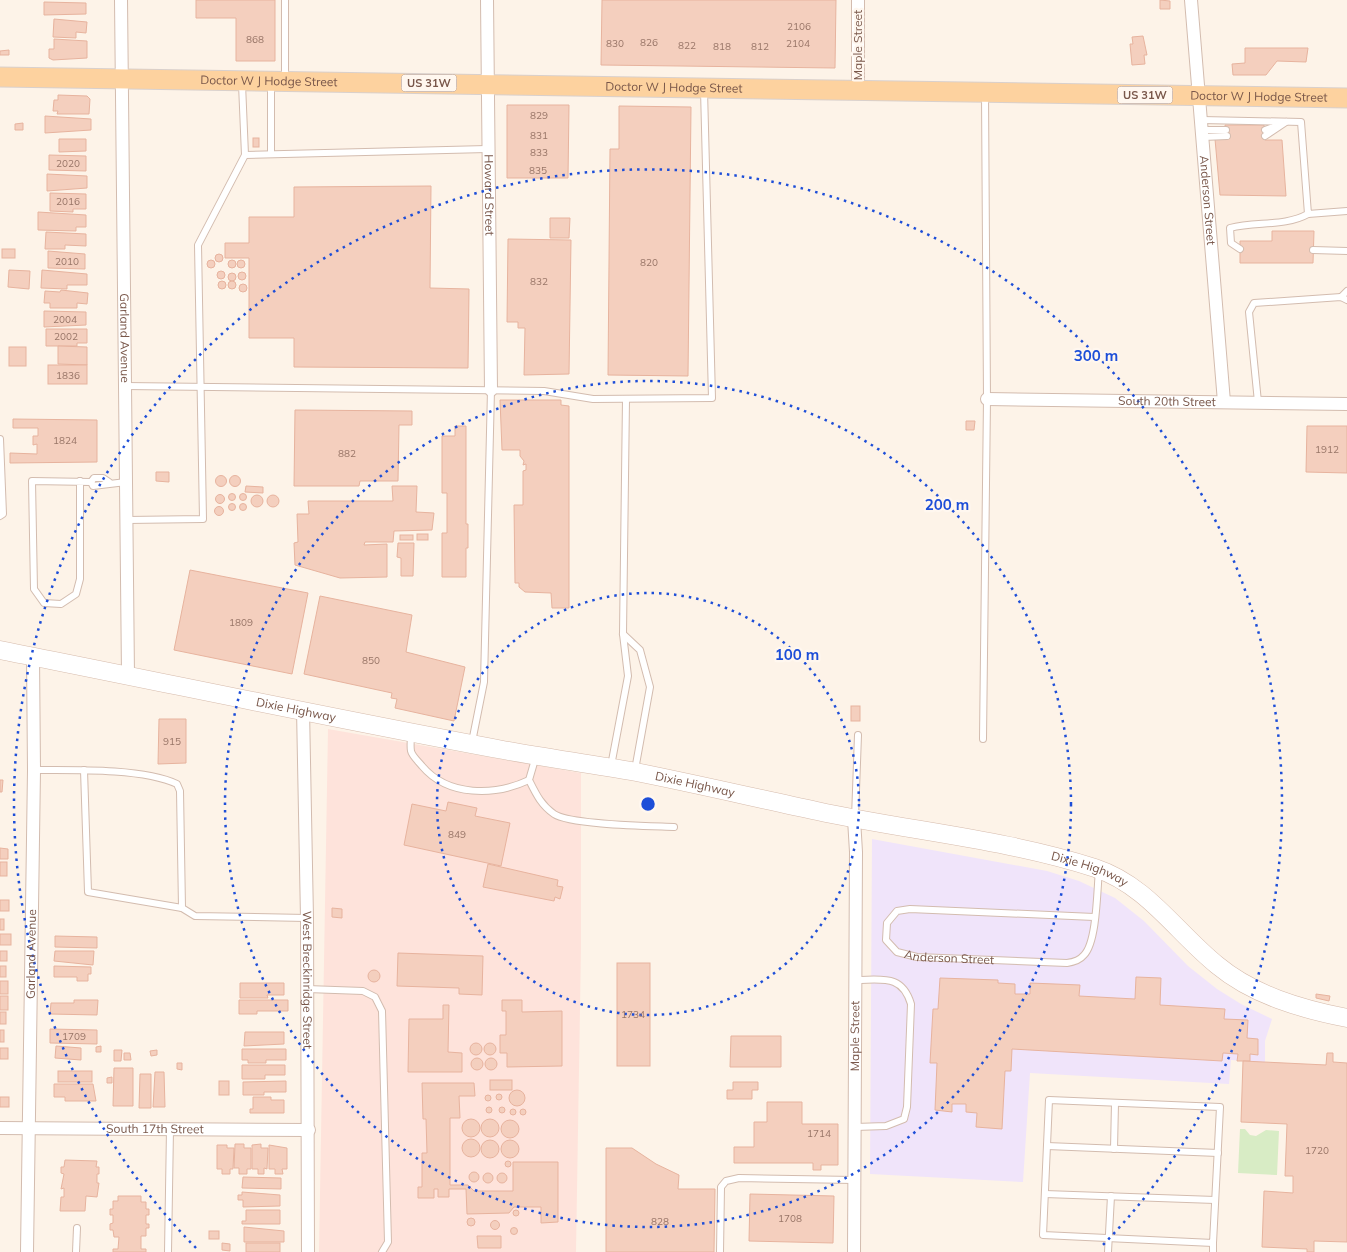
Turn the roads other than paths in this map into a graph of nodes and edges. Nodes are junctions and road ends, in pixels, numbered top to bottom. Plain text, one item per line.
1 (121, 0) edge
2 (285, 0) edge
3 (486, 0) edge
4 (858, 0) edge
5 (1191, 0) edge
6 (0, 77) edge
7 (122, 79) junction
8 (242, 80) junction
9 (278, 80) junction
10 (487, 84) junction
11 (704, 89) junction
12 (858, 90) junction
13 (985, 93) junction
14 (1200, 95) junction
15 (1347, 98) edge
16 (1287, 122) junction
17 (1202, 129) junction
18 (1226, 133) dead end
19 (1265, 133) dead end
20 (487, 149) junction
21 (271, 153) junction
22 (245, 155) junction
23 (1347, 211) edge
24 (1308, 214) junction
25 (1240, 249) dead end
26 (1314, 250) dead end
27 (1347, 251) edge
28 (1347, 292) edge
29 (1344, 298) edge
30 (125, 386) junction
31 (200, 387) junction
32 (491, 390) junction
33 (626, 399) junction
34 (987, 399) junction
35 (1224, 402) junction
36 (1258, 402) junction
37 (1347, 404) edge
38 (0, 439) edge
39 (80, 481) junction
40 (126, 482) junction
41 (0, 516) edge
42 (127, 520) junction
43 (624, 634) junction
44 (0, 650) edge
45 (32, 656) junction
46 (128, 675) junction
47 (303, 710) junction
48 (411, 731) junction
49 (858, 735) dead end
50 (983, 739) dead end
51 (472, 743) junction
52 (536, 755) junction
53 (610, 768) junction
54 (34, 770) junction
55 (84, 770) junction
56 (634, 772) junction
57 (529, 780) junction
58 (854, 819) junction
59 (674, 827) dead end
60 (1099, 869) junction
61 (182, 908) junction
62 (307, 918) junction
63 (1094, 918) junction
64 (856, 980) junction
65 (307, 989) junction
66 (1347, 1018) edge
67 (1115, 1103) junction
68 (855, 1127) junction
69 (0, 1128) edge
70 (28, 1128) junction
71 (170, 1129) junction
72 (309, 1130) junction
73 (1047, 1146) junction
74 (1114, 1148) junction
75 (1218, 1153) junction
76 (854, 1180) junction
77 (1045, 1194) junction
78 (1111, 1196) junction
79 (1215, 1200) junction
80 (77, 1228) dead end
81 (1109, 1238) junction
82 (1213, 1243) junction
83 (27, 1252) edge
84 (76, 1252) edge
85 (168, 1252) edge
86 (308, 1252) edge
87 (382, 1252) edge
88 (720, 1252) edge
89 (854, 1252) edge
90 (1108, 1252) edge
91 (1212, 1252) edge

1 - 7 street, Garland Avenue
2 - 9 lane
3 - 10 street, Howard Street
4 - 12 street, Maple Street
5 - 14 street, Anderson Street
6 - 7 main road, Doctor W J Hodge Street / US 31W
7 - 8 main road, Doctor W J Hodge Street / US 31W
7 - 30 street, Garland Avenue
8 - 9 main road, Doctor W J Hodge Street / US 31W
8 - 22 lane
9 - 10 main road, Doctor W J Hodge Street / US 31W
9 - 21 lane
10 - 11 main road, Doctor W J Hodge Street / US 31W
10 - 20 street, Howard Street
11 - 12 main road, Doctor W J Hodge Street / US 31W
11 - 33 lane
12 - 13 main road, Doctor W J Hodge Street / US 31W
13 - 14 main road, Doctor W J Hodge Street / US 31W
13 - 34 lane
14 - 15 main road, Doctor W J Hodge Street / US 31W
14 - 17 street, Anderson Street
16 - 17 lane
16 - 19 lane
16 - 24 lane
17 - 18 lane
17 - 35 street, Anderson Street
20 - 21 lane
20 - 32 street, Howard Street
21 - 22 lane
22 - 31 lane
23 - 24 lane
24 - 25 lane
26 - 27 lane
28 - 29 lane
29 - 36 lane
30 - 31 lane
30 - 40 street, Garland Avenue
31 - 32 lane
31 - 42 lane
32 - 33 lane
32 - 51 lane
33 - 43 lane
34 - 35 street, South 20th Street
34 - 50 lane
35 - 36 street, South 20th Street
36 - 37 street, South 20th Street
38 - 41 lane
39 - 39 lane
39 - 40 lane
40 - 42 street, Garland Avenue
42 - 46 street, Garland Avenue
43 - 53 lane
43 - 56 lane
44 - 45 street, Dixie Highway
45 - 46 street, Dixie Highway
45 - 54 street, Garland Avenue
46 - 47 street, Dixie Highway
47 - 48 street, Dixie Highway
47 - 62 street, West Breckinridge Street
48 - 51 street, Dixie Highway
48 - 57 lane
49 - 58 lane
51 - 52 street, Dixie Highway
52 - 53 street, Dixie Highway
52 - 57 lane
53 - 56 street, Dixie Highway
54 - 55 lane
54 - 70 street, Garland Avenue
55 - 61 lane
55 - 61 lane
56 - 58 street, Dixie Highway
57 - 59 lane
58 - 60 street, Dixie Highway
58 - 64 street, Maple Street
60 - 63 lane, Anderson Street
60 - 66 street, Dixie Highway
61 - 62 lane
62 - 65 street, West Breckinridge Street
63 - 63 lane, Anderson Street
64 - 68 street, Maple Street
64 - 68 lane
65 - 72 street, West Breckinridge Street
65 - 87 lane
67 - 73 lane
67 - 74 lane
67 - 75 lane
68 - 76 street, Maple Street
69 - 70 street, South 17th Street
70 - 71 street, South 17th Street
70 - 83 street, Garland Avenue
71 - 72 street, South 17th Street
71 - 85 lane
72 - 86 street, West Breckinridge Street
73 - 74 lane
73 - 77 lane
74 - 75 lane
75 - 79 lane
76 - 88 lane
76 - 89 street, Maple Street
77 - 78 lane
77 - 81 lane
78 - 79 lane
78 - 81 lane
79 - 82 lane
80 - 84 lane
81 - 82 lane
81 - 90 lane
82 - 91 lane

